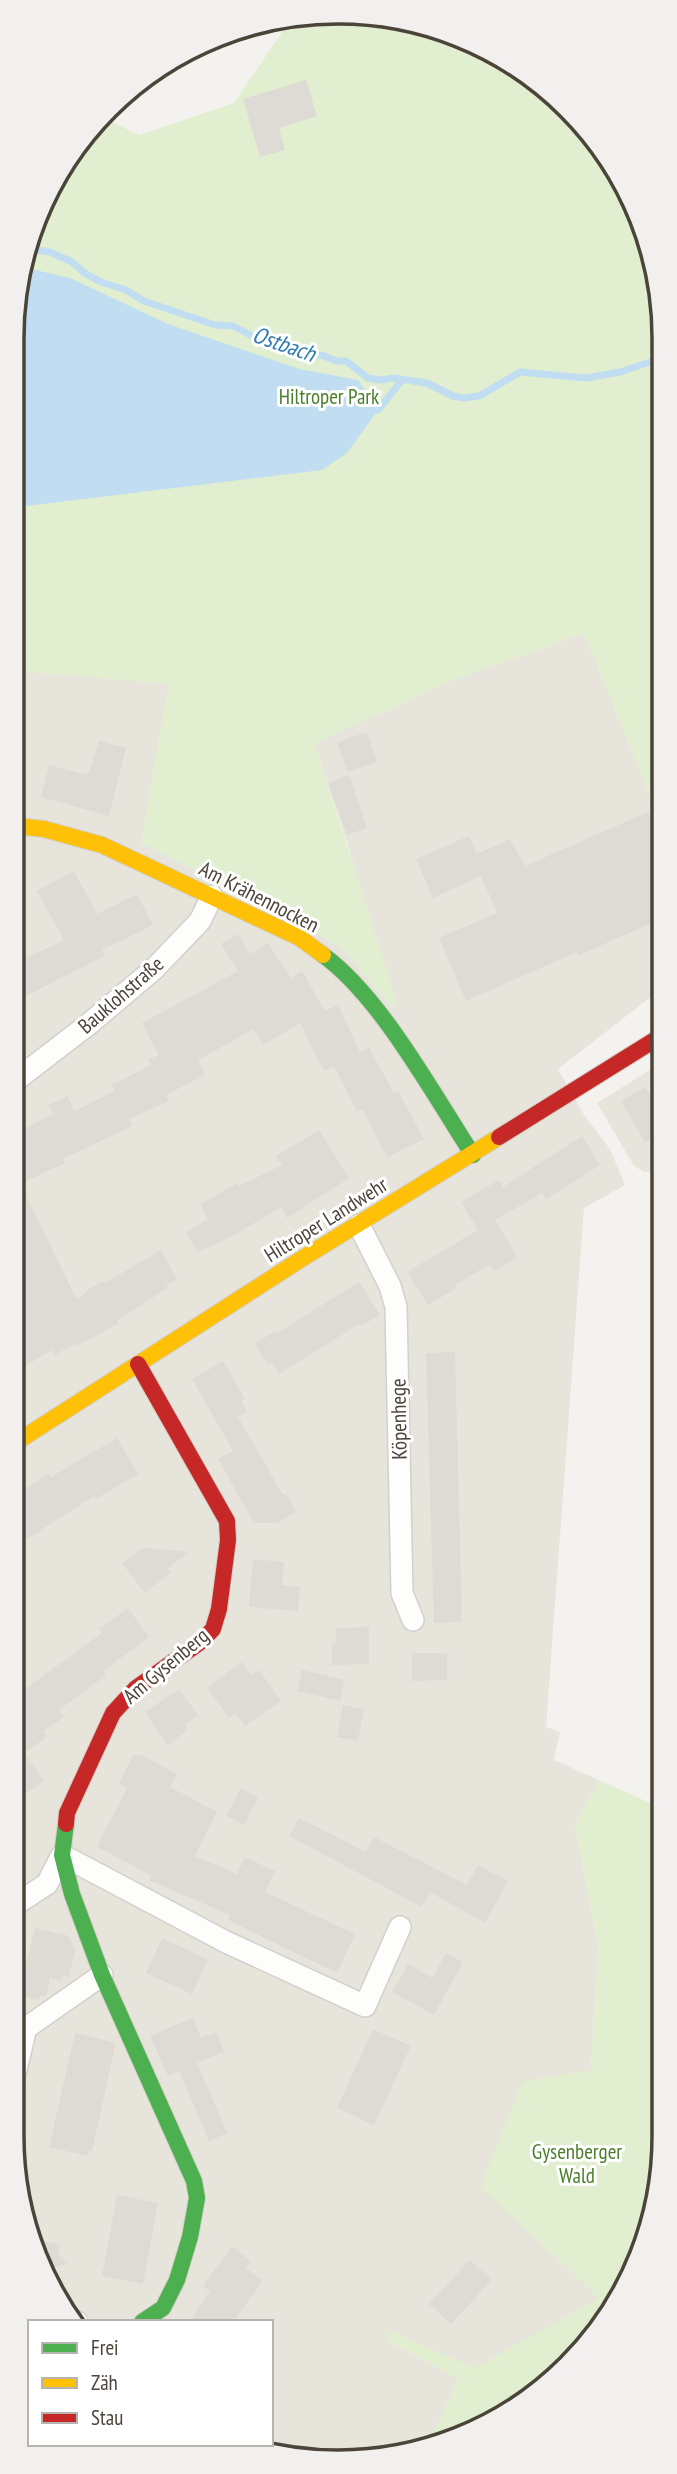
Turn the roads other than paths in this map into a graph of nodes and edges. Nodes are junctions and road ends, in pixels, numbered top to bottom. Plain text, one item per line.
1 (24, 827) edge
2 (212, 896) junction
3 (652, 1042) edge
4 (24, 1074) edge
5 (473, 1155) junction
6 (359, 1225) junction
7 (138, 1364) junction
8 (24, 1437) edge
9 (413, 1620) dead end
10 (62, 1855) junction
11 (24, 1899) edge
12 (400, 1927) dead end
13 (102, 1975) junction
14 (24, 2036) edge
15 (145, 2320) edge

1 - 2 street, Am Krähennocken
2 - 4 street, Bauklohstraße
2 - 5 street, Am Krähennocken
3 - 5 street, Hiltroper Landwehr
5 - 6 street, Hiltroper Landwehr
6 - 7 street, Hiltroper Landwehr
6 - 9 street, Köpenhege
7 - 8 street, Hiltroper Landwehr
7 - 10 street, Am Gysenberg
10 - 11 street
10 - 12 street
10 - 13 street, Am Gysenberg
13 - 14 street
13 - 15 street, Am Gysenberg

